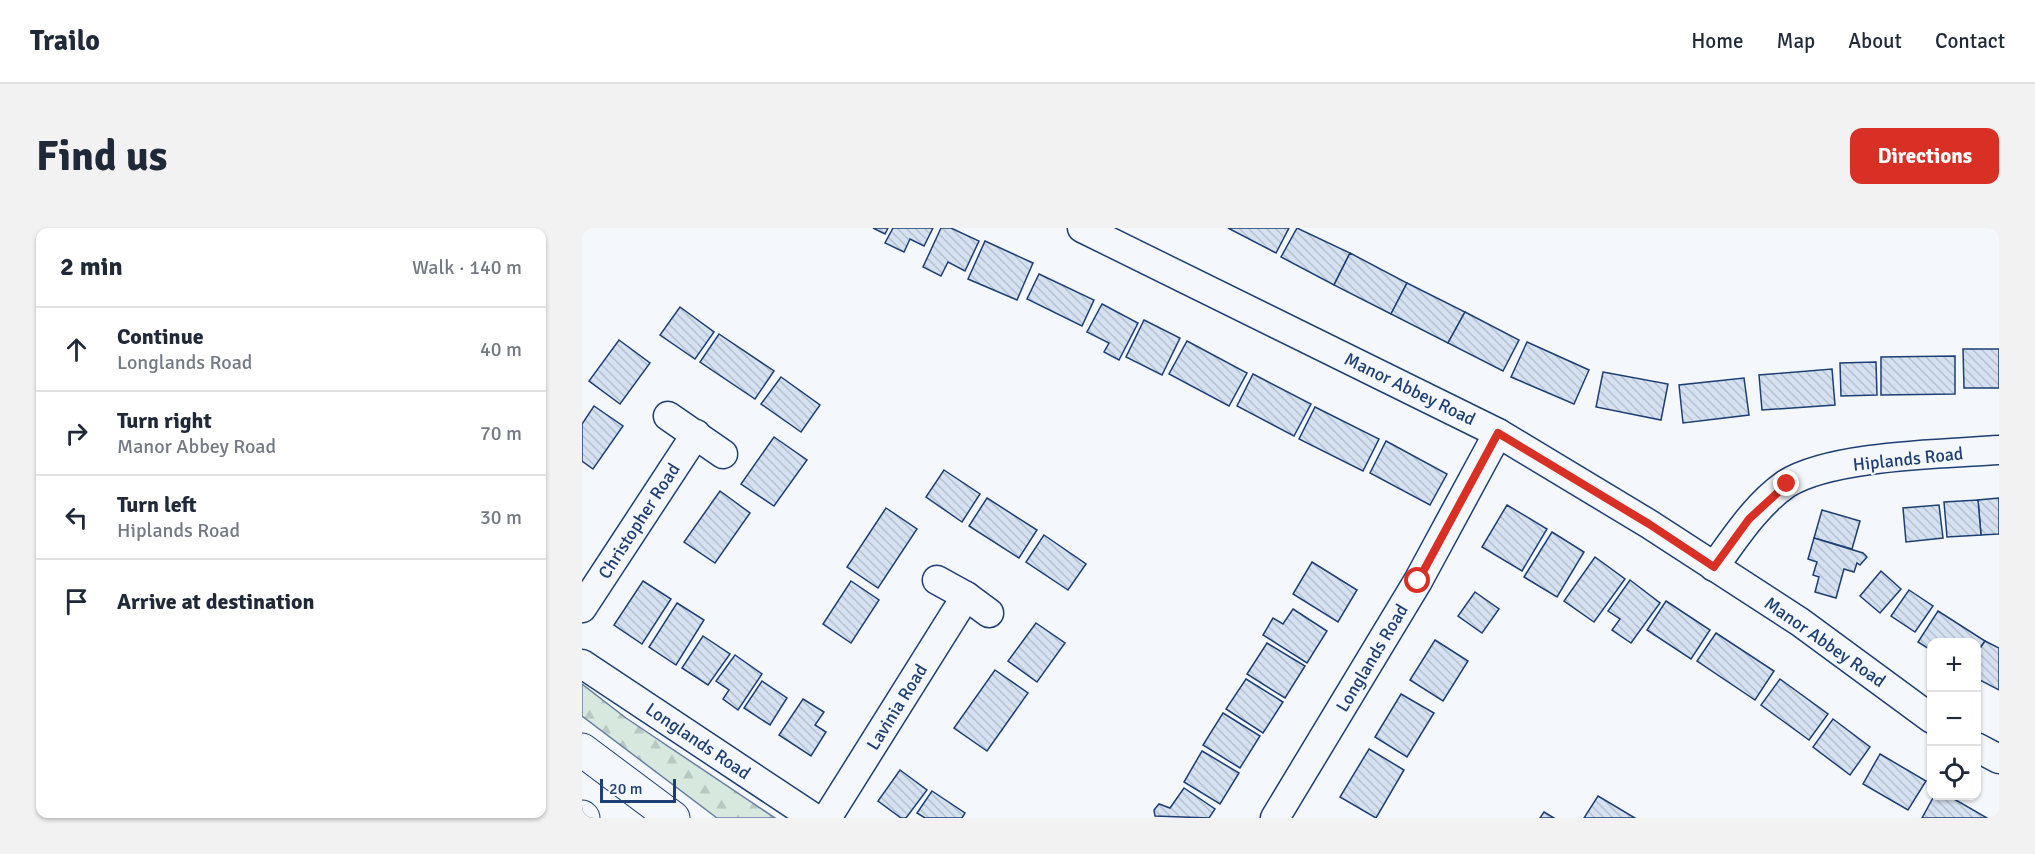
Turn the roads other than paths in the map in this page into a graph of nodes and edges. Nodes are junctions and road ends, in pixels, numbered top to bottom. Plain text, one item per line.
1 (1082, 228) edge
2 (668, 416) dead end
3 (1498, 433) junction
4 (696, 434) junction
5 (1999, 450) edge
6 (723, 454) dead end
7 (1714, 567) junction
8 (937, 580) dead end
9 (966, 596) junction
10 (582, 608) edge
11 (989, 613) dead end
12 (582, 664) edge
13 (1927, 715) edge
14 (1981, 749) edge
15 (582, 750) edge
16 (1999, 759) edge
17 (673, 818) edge
18 (814, 818) edge
19 (827, 818) edge
20 (1275, 818) edge

1 - 3 street, Manor Abbey Road
2 - 4 street
3 - 7 street, Manor Abbey Road
3 - 20 street, Longlands Road
4 - 6 street
4 - 10 street, Christopher Road
5 - 7 street, Hiplands Road
7 - 13 street, Manor Abbey Road
8 - 9 street
9 - 11 street
9 - 19 street, Lavinia Road
12 - 18 street, Longlands Road
14 - 16 street
15 - 17 highway

